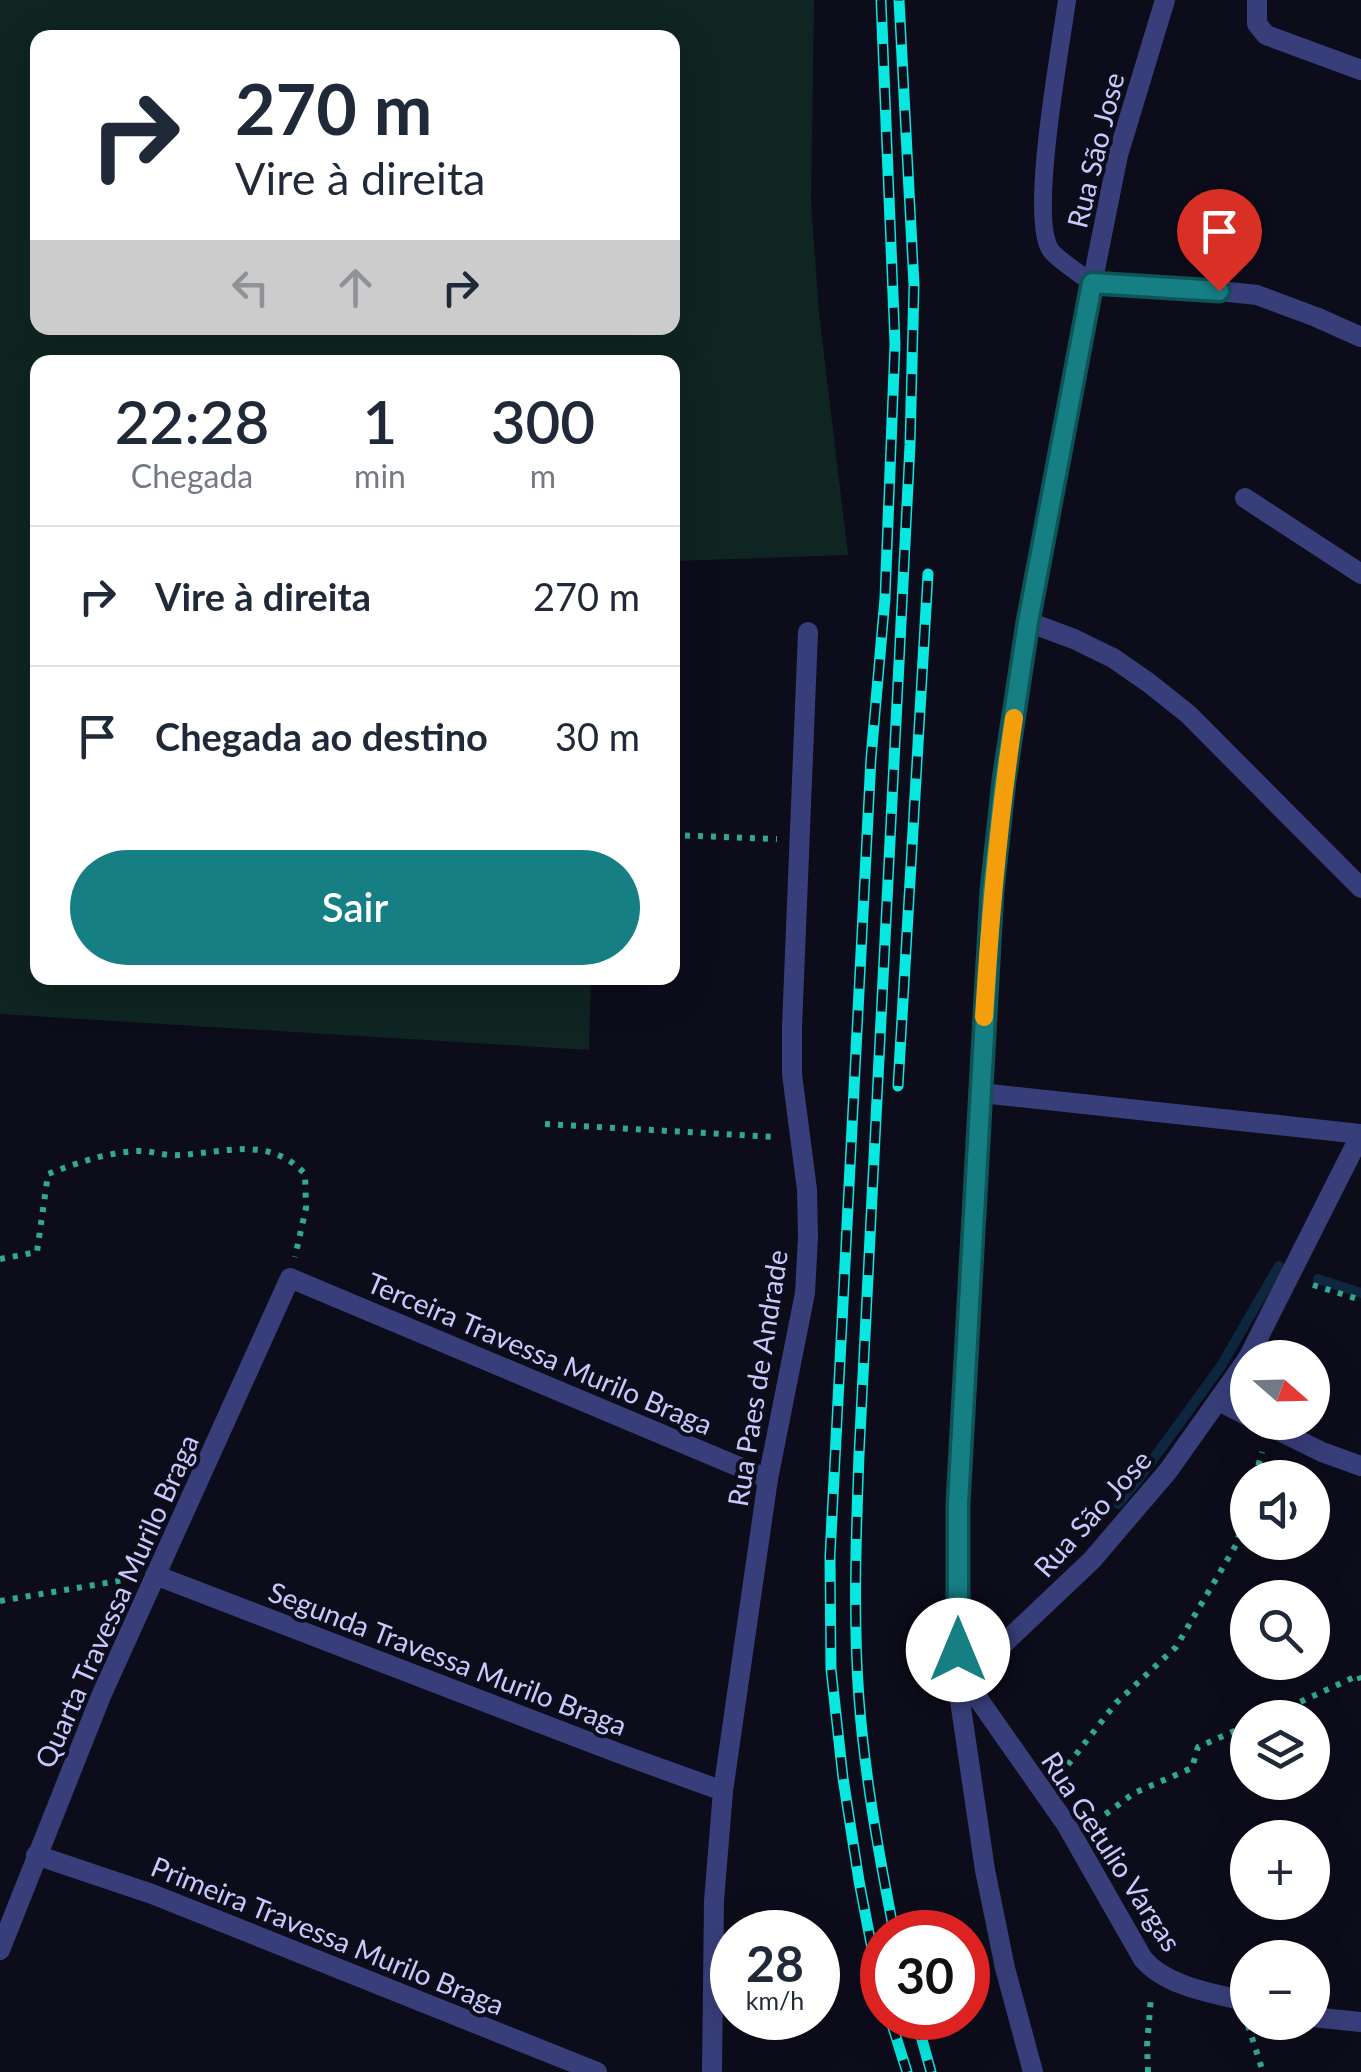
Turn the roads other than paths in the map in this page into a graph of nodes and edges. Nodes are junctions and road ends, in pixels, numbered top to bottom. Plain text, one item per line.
1 (1067, 0) edge
2 (1165, 0) edge
3 (1257, 0) edge
4 (1361, 70) edge
5 (1092, 283) junction
6 (1361, 337) edge
7 (1244, 498) dead end
8 (1361, 574) edge
9 (1028, 622) junction
10 (808, 632) dead end
11 (1361, 888) edge
12 (980, 1092) junction
13 (1361, 1134) edge
14 (290, 1278) joint
15 (1258, 1340) edge
16 (1230, 1385) edge
17 (1219, 1401) junction
18 (1230, 1407) edge
19 (1298, 1440) edge
20 (1361, 1466) edge
21 (768, 1479) junction
22 (155, 1575) junction
23 (962, 1684) junction
24 (723, 1791) junction
25 (36, 1856) junction
26 (0, 1950) edge
27 (1230, 1997) edge
28 (1330, 2019) edge
29 (1361, 2022) edge
30 (597, 2072) edge
31 (712, 2072) edge
32 (1033, 2072) edge

1 - 5 lane
2 - 5 street, Rua São Jose
3 - 4 street
5 - 6 street
5 - 9 street, Rua São Jose
7 - 8 street
9 - 11 street
9 - 12 street, Rua São Jose
10 - 21 street, Rua Paes de Andrade
12 - 13 street
12 - 23 street, Rua São Jose
13 - 15 street, Rua São Jose
14 - 21 street, Terceira Travessa Murilo Braga
14 - 22 street, Quarta Travessa Murilo Braga
16 - 17 street, Rua São Jose
17 - 18 street
17 - 23 street, Rua São Jose
19 - 20 street
21 - 24 street, Rua Paes de Andrade
22 - 24 street, Segunda Travessa Murilo Braga
22 - 25 street, Quarta Travessa Murilo Braga
23 - 27 street, Rua Getulio Vargas
23 - 32 street, Rua São Jose
24 - 31 street, Rua Paes de Andrade
25 - 26 street, Quarta Travessa Murilo Braga
25 - 30 street, Primeira Travessa Murilo Braga
28 - 29 street

